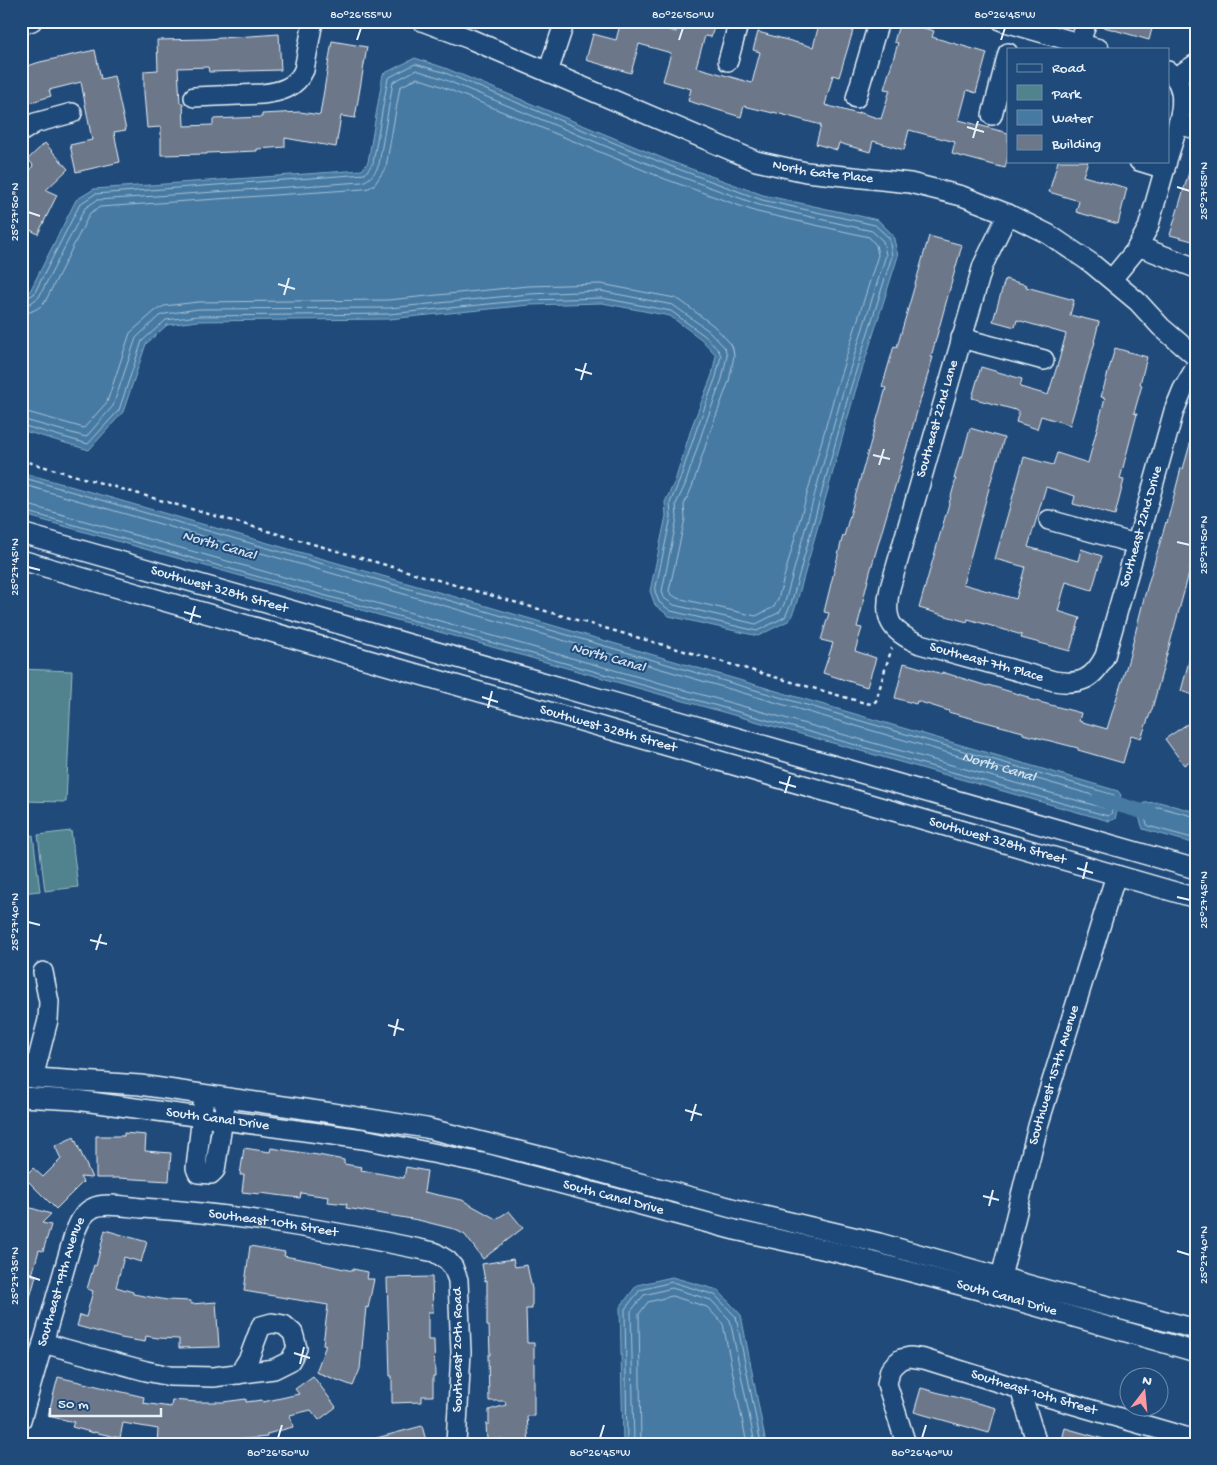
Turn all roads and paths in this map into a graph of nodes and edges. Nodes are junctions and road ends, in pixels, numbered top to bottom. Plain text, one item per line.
1 (32, 21) edge
2 (313, 21) edge
3 (422, 21) edge
4 (565, 21) edge
5 (740, 21) edge
6 (878, 21) edge
7 (1087, 21) edge
8 (1009, 23) edge
9 (21, 25) edge
10 (1080, 43) junction
11 (1009, 48) edge
12 (1096, 48) edge
13 (1007, 57) edge
14 (728, 61) dead end
15 (1196, 64) edge
16 (548, 72) junction
17 (1172, 74) edge
18 (194, 97) dead end
19 (856, 98) dead end
20 (72, 113) dead end
21 (992, 115) dead end
22 (1178, 124) junction
23 (1196, 129) edge
24 (21, 132) edge
25 (1170, 152) edge
26 (1167, 162) edge
27 (1008, 214) junction
28 (1138, 246) junction
29 (1196, 268) edge
30 (1112, 279) junction
31 (961, 338) junction
32 (1196, 357) edge
33 (1044, 360) dead end
34 (1196, 367) edge
35 (21, 460) edge
36 (1049, 520) dead end
37 (21, 533) edge
38 (1136, 544) junction
39 (21, 560) edge
40 (897, 631) junction
41 (1083, 681) joint
42 (1196, 869) edge
43 (1116, 876) junction
44 (1196, 898) edge
45 (44, 972) dead end
46 (27, 1077) edge
47 (204, 1094) junction
48 (21, 1097) edge
49 (226, 1098) junction
50 (201, 1117) junction
51 (224, 1119) junction
52 (93, 1208) joint
53 (447, 1260) joint
54 (1002, 1277) junction
55 (1196, 1329) edge
56 (43, 1343) junction
57 (1196, 1352) edge
58 (239, 1374) dead end
59 (1020, 1389) junction
60 (21, 1420) edge
61 (1165, 1437) edge
62 (1196, 1440) edge
63 (456, 1444) edge
64 (906, 1444) edge
65 (1037, 1444) edge

1 - 9 street
2 - 18 street
3 - 16 street, North Gate Place
4 - 16 street
5 - 14 street
6 - 19 street
7 - 10 street
8 - 10 street
8 - 11 street
10 - 12 street
13 - 21 street
15 - 17 street
16 - 27 street, North Gate Place
17 - 22 street
20 - 24 street
22 - 23 street
22 - 25 street
26 - 28 street
27 - 30 street, North Gate Place
27 - 31 street, Southeast 22nd Lane
28 - 29 street
28 - 30 street
30 - 32 street, North Gate Place
31 - 33 street
31 - 40 street, Southeast 22nd Lane
34 - 38 street, Southeast 22nd Drive
35 - 40 path
36 - 38 street
37 - 42 street, Southwest 328th Street
38 - 41 street, Southeast 22nd Drive
39 - 43 street, Southwest 328th Street
40 - 41 street, Southeast 7th Place
43 - 44 street, Southwest 328th Street
43 - 54 street, Southwest 157th Avenue
45 - 46 street
46 - 47 street, South Canal Drive
47 - 49 street, South Canal Drive
47 - 50 street
48 - 50 street, South Canal Drive
49 - 51 street
49 - 54 street, South Canal Drive
50 - 51 street, South Canal Drive
50 - 51 street
51 - 57 street, South Canal Drive
52 - 53 street, Southeast 10th Street
52 - 56 street, Southeast 19th Avenue
53 - 63 street, Southeast 20th Road
54 - 55 street, South Canal Drive
56 - 58 street
56 - 60 street, Southeast 19th Avenue
59 - 61 street, Southeast 10th Street
59 - 64 street, Southeast 10th Street
59 - 65 street
61 - 62 street, Southeast 10th Street

